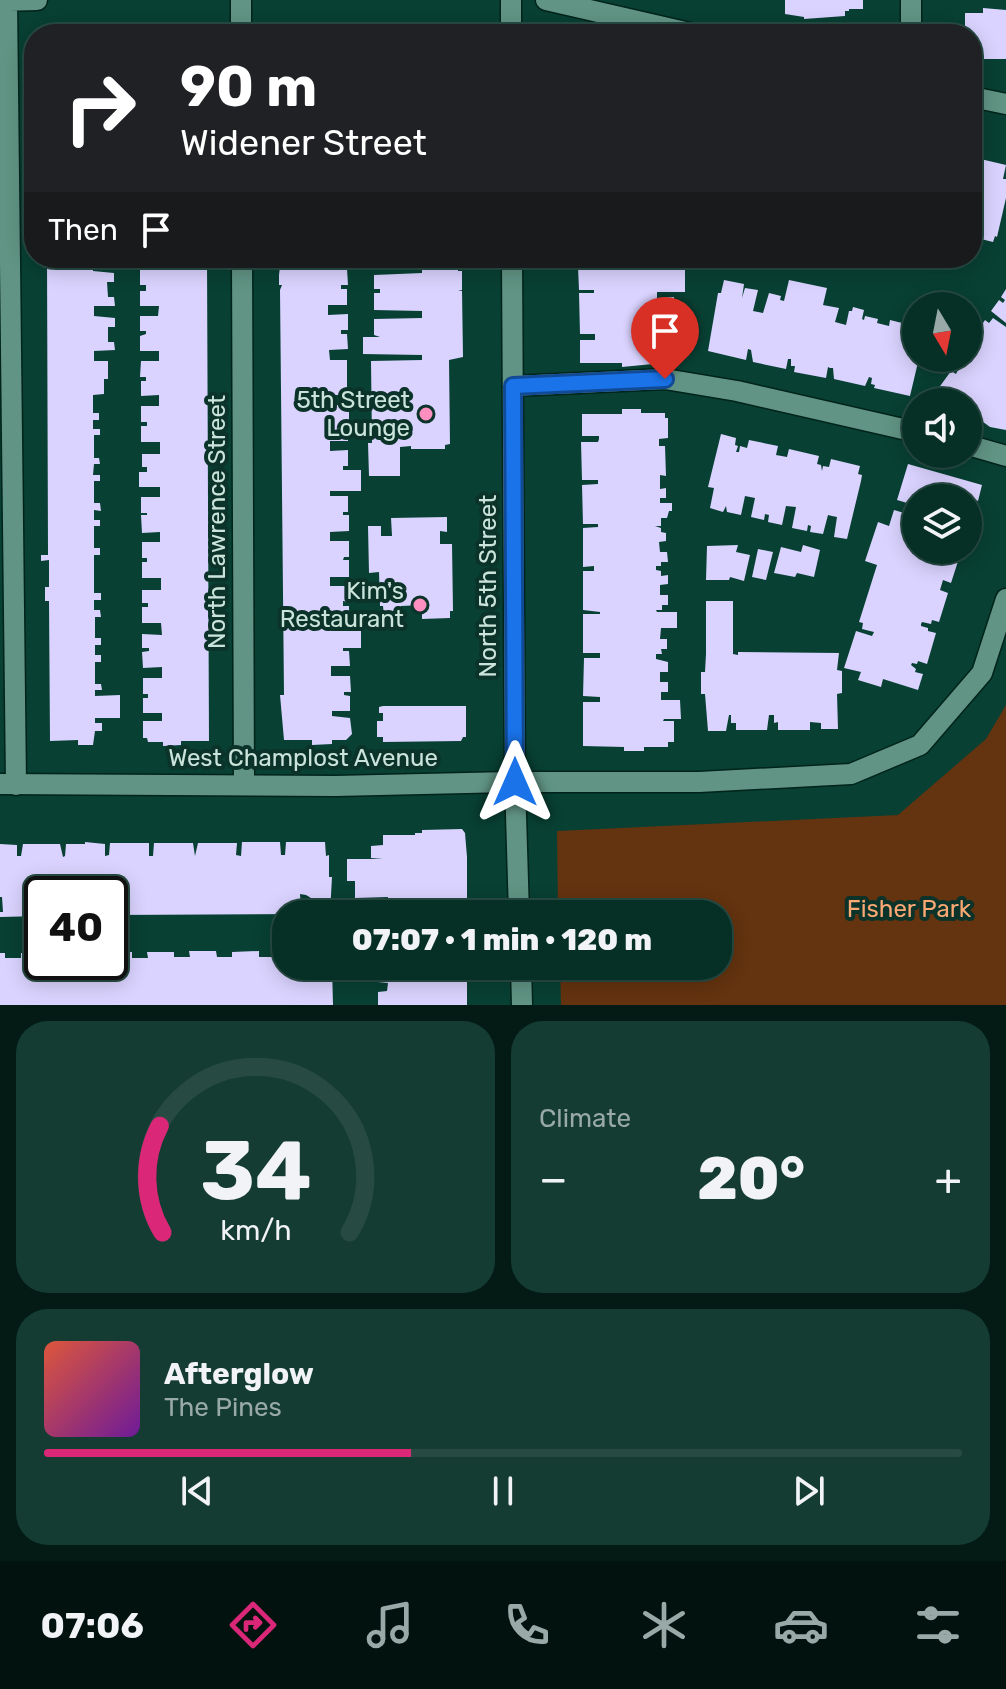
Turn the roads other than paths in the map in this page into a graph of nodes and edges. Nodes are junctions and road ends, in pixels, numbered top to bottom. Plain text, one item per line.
1 (37, 0) edge
2 (241, 0) edge
3 (511, 0) edge
4 (546, 0) edge
5 (911, 0) edge
6 (0, 1) edge
7 (7, 1) edge
8 (241, 24) edge
9 (511, 24) edge
10 (650, 24) edge
11 (911, 24) edge
12 (982, 99) edge
13 (1006, 104) edge
14 (242, 268) edge
15 (512, 268) edge
16 (513, 386) junction
17 (902, 429) edge
18 (982, 449) edge
19 (1006, 456) edge
20 (1006, 599) edge
21 (515, 782) junction
22 (8, 784) edge
23 (244, 785) junction
24 (519, 900) edge
25 (521, 980) edge
26 (522, 1005) edge

1 - 7 street
2 - 8 street
3 - 9 street
4 - 10 street
5 - 11 street
6 - 7 street
7 - 22 street
12 - 13 street
14 - 23 street, North Lawrence Street
15 - 16 street, North 5th Street
16 - 17 street
16 - 21 street, North 5th Street
18 - 19 street
20 - 21 street, West Champlost Avenue
21 - 23 street, West Champlost Avenue
21 - 24 street, North 5th Street
22 - 23 street, West Champlost Avenue
25 - 26 street

